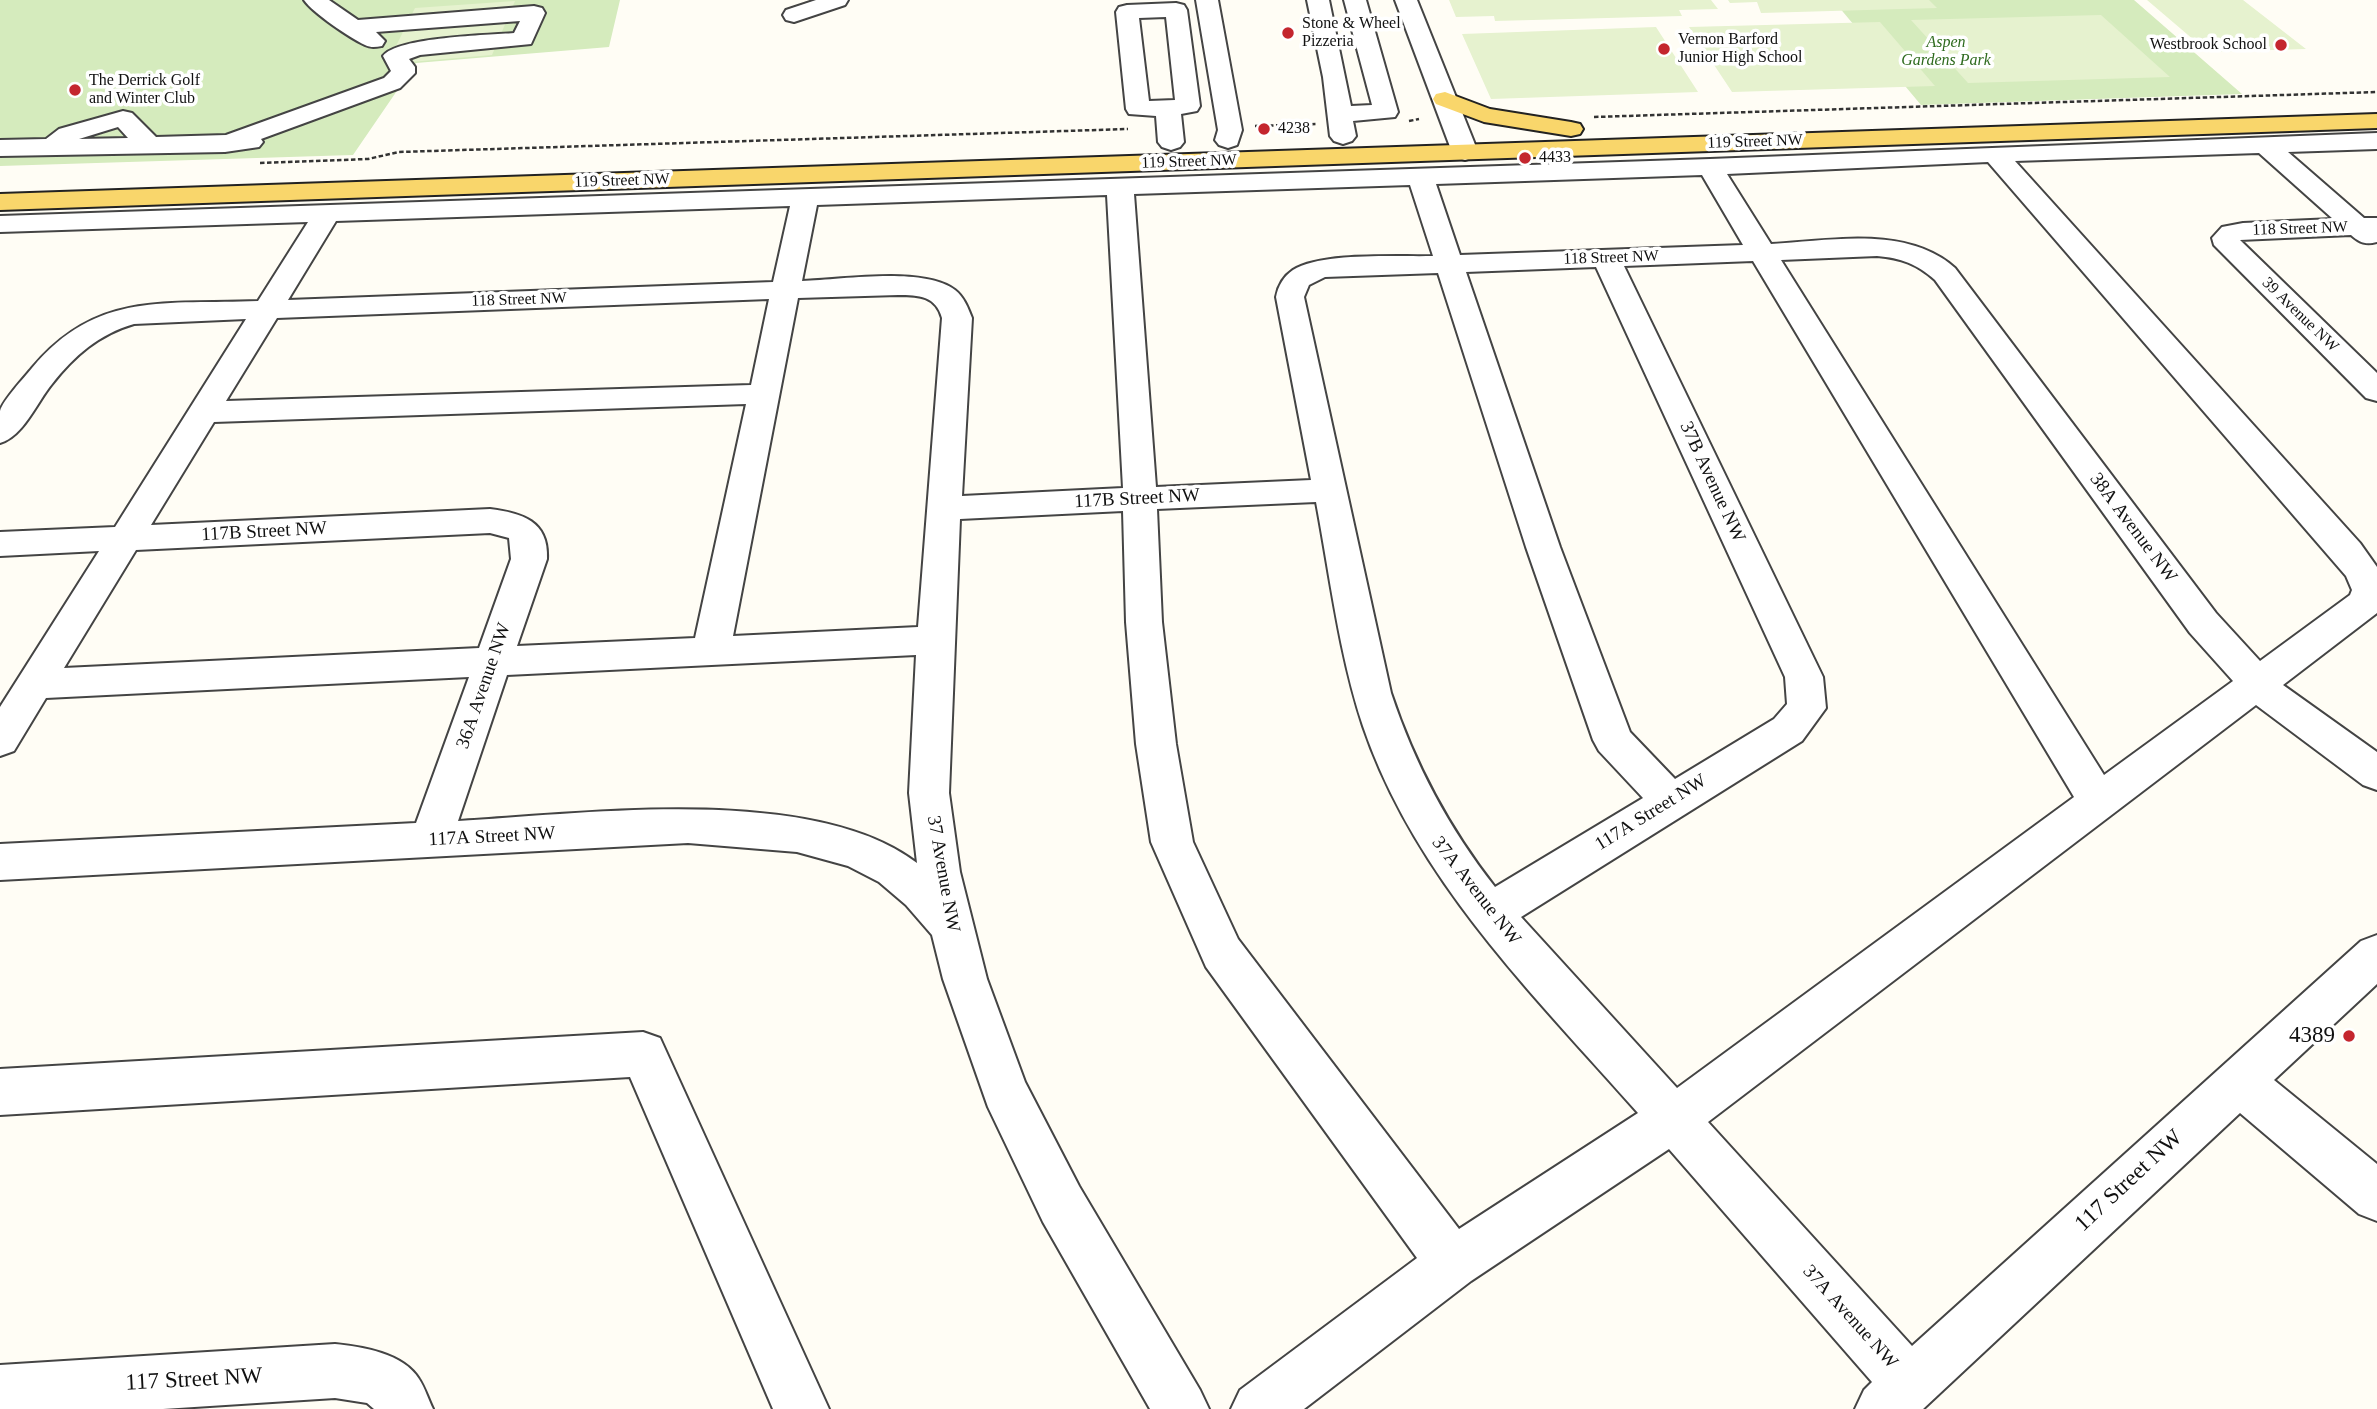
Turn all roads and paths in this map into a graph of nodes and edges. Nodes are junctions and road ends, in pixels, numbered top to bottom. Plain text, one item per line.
1 (316, 0) edge
2 (837, 0) edge
3 (1207, 0) edge
4 (1318, 0) edge
5 (1355, 0) edge
6 (1406, 0) edge
7 (1182, 5) edge
8 (794, 15) dead end
9 (353, 27) junction
10 (395, 56) junction
11 (1378, 77) junction
12 (1335, 78) junction
13 (1425, 82) junction
14 (2377, 92) edge
15 (2377, 103) edge
16 (1419, 119) dead end
17 (2377, 121) edge
18 (1403, 122) dead end
19 (1579, 123) junction
20 (1341, 124) junction
21 (1169, 126) junction
22 (1229, 135) junction
23 (2377, 141) edge
24 (1461, 142) junction
25 (2264, 145) junction
26 (0, 148) edge
27 (1995, 153) junction
28 (257, 163) dead end
29 (1710, 167) junction
30 (1420, 175) junction
31 (0, 180) edge
32 (1119, 187) junction
33 (805, 197) junction
34 (0, 202) edge
35 (328, 212) junction
36 (0, 224) edge
37 (2371, 232) edge
38 (2226, 238) joint
39 (1761, 253) junction
40 (1918, 255) joint
41 (1606, 258) junction
42 (1449, 264) junction
43 (1304, 276) joint
44 (787, 290) junction
45 (940, 292) joint
46 (268, 309) junction
47 (2377, 391) edge
48 (766, 394) junction
49 (204, 412) junction
50 (0, 433) edge
51 (1331, 490) junction
52 (1140, 499) junction
53 (944, 508) junction
54 (525, 532) joint
55 (125, 539) junction
56 (0, 544) edge
57 (935, 640) junction
58 (711, 651) junction
59 (492, 662) junction
60 (2256, 683) junction
61 (35, 684) junction
62 (1807, 708) joint
63 (0, 740) edge
64 (2377, 774) edge
65 (1671, 800) junction
66 (2098, 801) junction
67 (431, 840) junction
68 (0, 862) edge
69 (1490, 913) junction
70 (951, 927) junction
71 (2377, 955) edge
72 (2238, 1081) junction
73 (0, 1092) edge
74 (1674, 1118) junction
75 (2377, 1196) edge
76 (1453, 1263) junction
77 (0, 1392) edge
78 (396, 1395) edge
79 (1896, 1397) edge
80 (800, 1409) edge
81 (1181, 1409) edge
82 (1259, 1409) edge

1 - 9 street
2 - 8 street
3 - 22 street
4 - 12 street
5 - 11 street
6 - 13 street
7 - 21 street
7 - 21 street
9 - 10 street
9 - 10 street
10 - 26 street
11 - 12 street
11 - 13 street
11 - 20 street
12 - 20 street
13 - 19 main road
13 - 24 street
14 - 19 path
15 - 19 main road, 119 Street NW
16 - 18 path
17 - 24 main road, 119 Street NW
19 - 24 main road, 119 Street NW
20 - 22 main road, 119 Street NW
20 - 22 path
20 - 24 main road, 119 Street NW
21 - 22 main road, 119 Street NW
21 - 28 path
21 - 31 main road, 119 Street NW
23 - 25 street
24 - 34 main road, 119 Street NW
25 - 27 street
25 - 37 street
27 - 29 street
27 - 60 street
29 - 30 street
29 - 39 street
30 - 32 street
30 - 42 street
32 - 33 street
32 - 52 street
33 - 35 street
33 - 44 street
35 - 36 street
35 - 46 street
37 - 38 street, 118 Street NW
38 - 47 street, 39 Avenue NW
39 - 40 street, 118 Street NW
39 - 41 street, 118 Street NW
39 - 66 street
40 - 60 street, 38A Avenue NW
41 - 42 street, 118 Street NW
41 - 62 street, 37B Avenue NW
42 - 43 street, 118 Street NW
42 - 65 street
43 - 51 street, 37A Avenue NW
44 - 45 street, 118 Street NW
44 - 46 street, 118 Street NW
44 - 48 street
45 - 53 street, 37 Avenue NW
46 - 49 street
46 - 50 street, 118 Street NW
48 - 49 street
48 - 58 street
49 - 55 street
51 - 52 street, 117B Street NW
51 - 69 street, 37A Avenue NW
52 - 53 street, 117B Street NW
52 - 76 street
53 - 57 street, 37 Avenue NW
54 - 55 street, 117B Street NW
54 - 59 street, 36A Avenue NW
55 - 56 street, 117B Street NW
55 - 61 street
57 - 58 street
57 - 70 street, 37 Avenue NW
58 - 59 street
59 - 61 street
59 - 67 street, 36A Avenue NW
60 - 64 street, 38A Avenue NW
60 - 66 street
61 - 63 street
62 - 65 street, 117A Street NW
65 - 69 street, 117A Street NW
66 - 74 street
67 - 68 street, 117A Street NW
67 - 70 street, 117A Street NW
69 - 74 street, 37A Avenue NW
70 - 81 street, 37 Avenue NW
71 - 72 street, 117 Street NW
72 - 75 street
72 - 79 street, 117 Street NW
73 - 80 street
74 - 76 street
74 - 79 street, 37A Avenue NW
76 - 82 street
77 - 78 street, 117 Street NW

